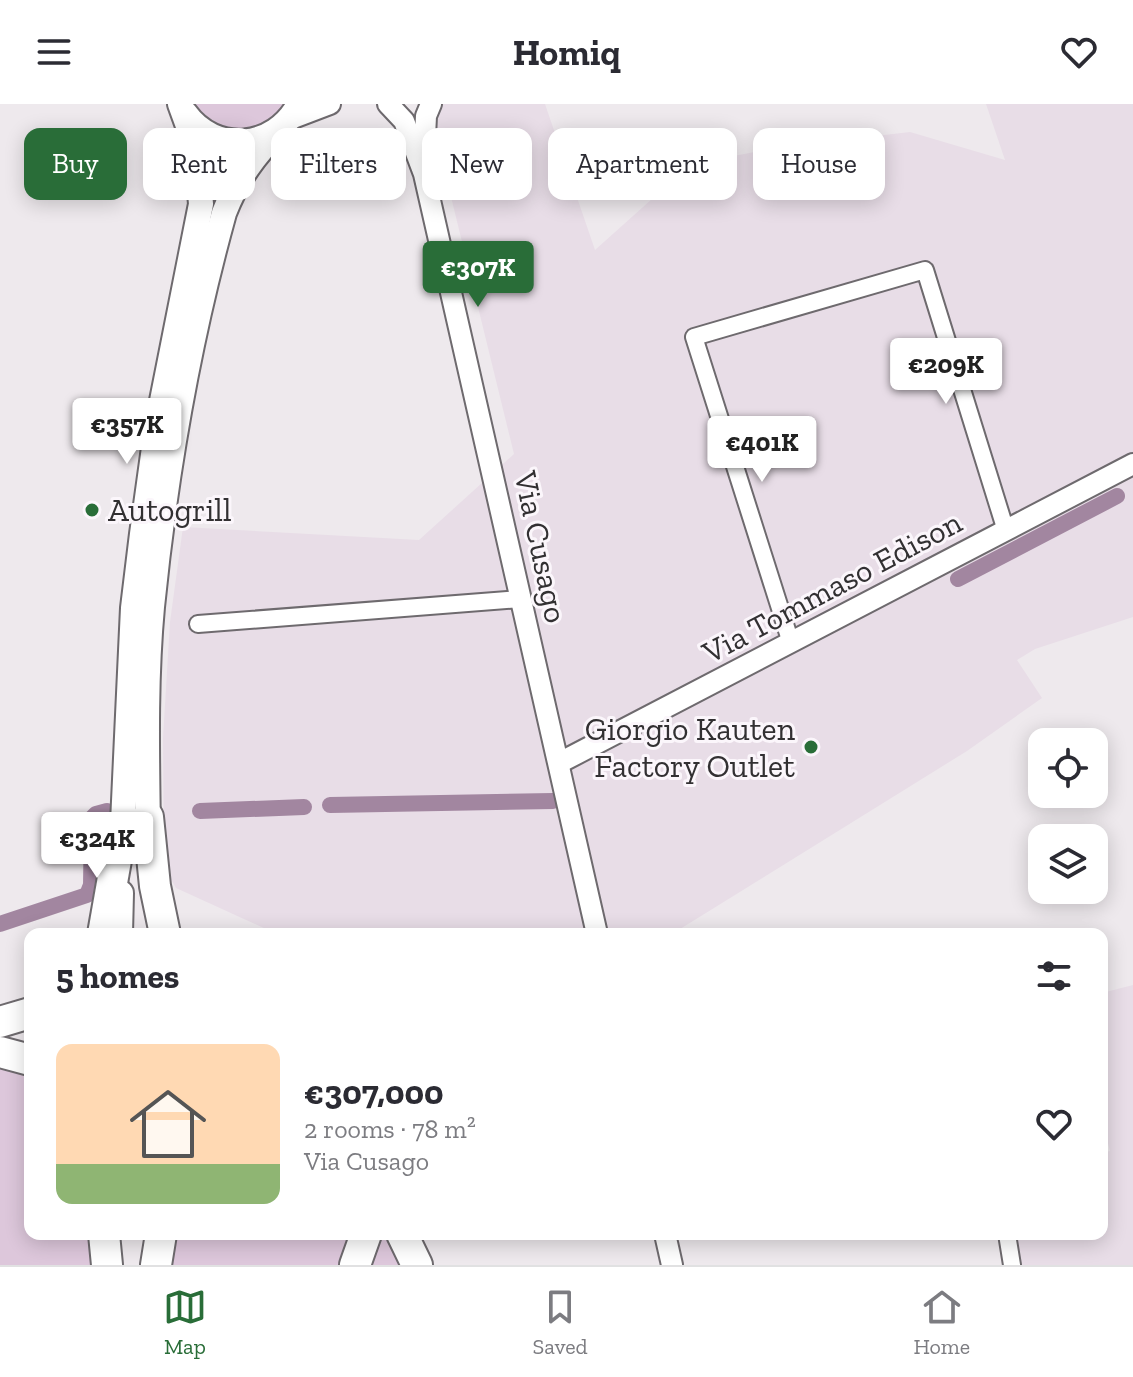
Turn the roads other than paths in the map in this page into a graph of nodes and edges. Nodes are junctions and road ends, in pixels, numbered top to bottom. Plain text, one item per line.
1 (180, 104) edge
2 (330, 104) edge
3 (388, 104) edge
4 (431, 104) edge
5 (289, 117) edge
6 (425, 128) edge
7 (422, 169) edge
8 (430, 200) edge
9 (1133, 464) edge
10 (1006, 531) junction
11 (520, 599) junction
12 (198, 624) dead end
13 (791, 643) junction
14 (559, 763) junction
15 (135, 822) junction
16 (105, 928) edge
17 (121, 928) edge
18 (147, 928) edge
19 (164, 928) edge
20 (596, 928) edge
21 (24, 1015) edge
22 (0, 1022) edge
23 (0, 1052) edge
24 (24, 1058) edge
25 (105, 1240) edge
26 (112, 1240) edge
27 (150, 1240) edge
28 (160, 1240) edge
29 (364, 1240) edge
30 (405, 1240) edge
31 (666, 1240) edge
32 (1008, 1240) edge
33 (110, 1265) edge
34 (150, 1265) edge
35 (156, 1265) edge
36 (355, 1265) edge
37 (417, 1265) edge
38 (672, 1265) edge
39 (1012, 1265) edge

1 - 5 main road
1 - 15 main road
2 - 5 street
3 - 7 street, Via Cusago
4 - 6 street, Via Cusago
5 - 15 main road
8 - 11 street, Via Cusago
9 - 10 street, Via Tommaso Edison
10 - 13 street, Via Tommaso Edison
10 - 13 street
11 - 12 street
11 - 14 street, Via Cusago
13 - 14 street, Via Tommaso Edison
14 - 20 street, Via Cusago
15 - 16 highway
15 - 17 main road
15 - 18 main road
15 - 19 highway
21 - 22 highway
23 - 24 highway
25 - 33 highway
26 - 33 main road
27 - 34 main road
28 - 35 highway
29 - 36 highway
30 - 37 highway
31 - 38 street
32 - 39 street

